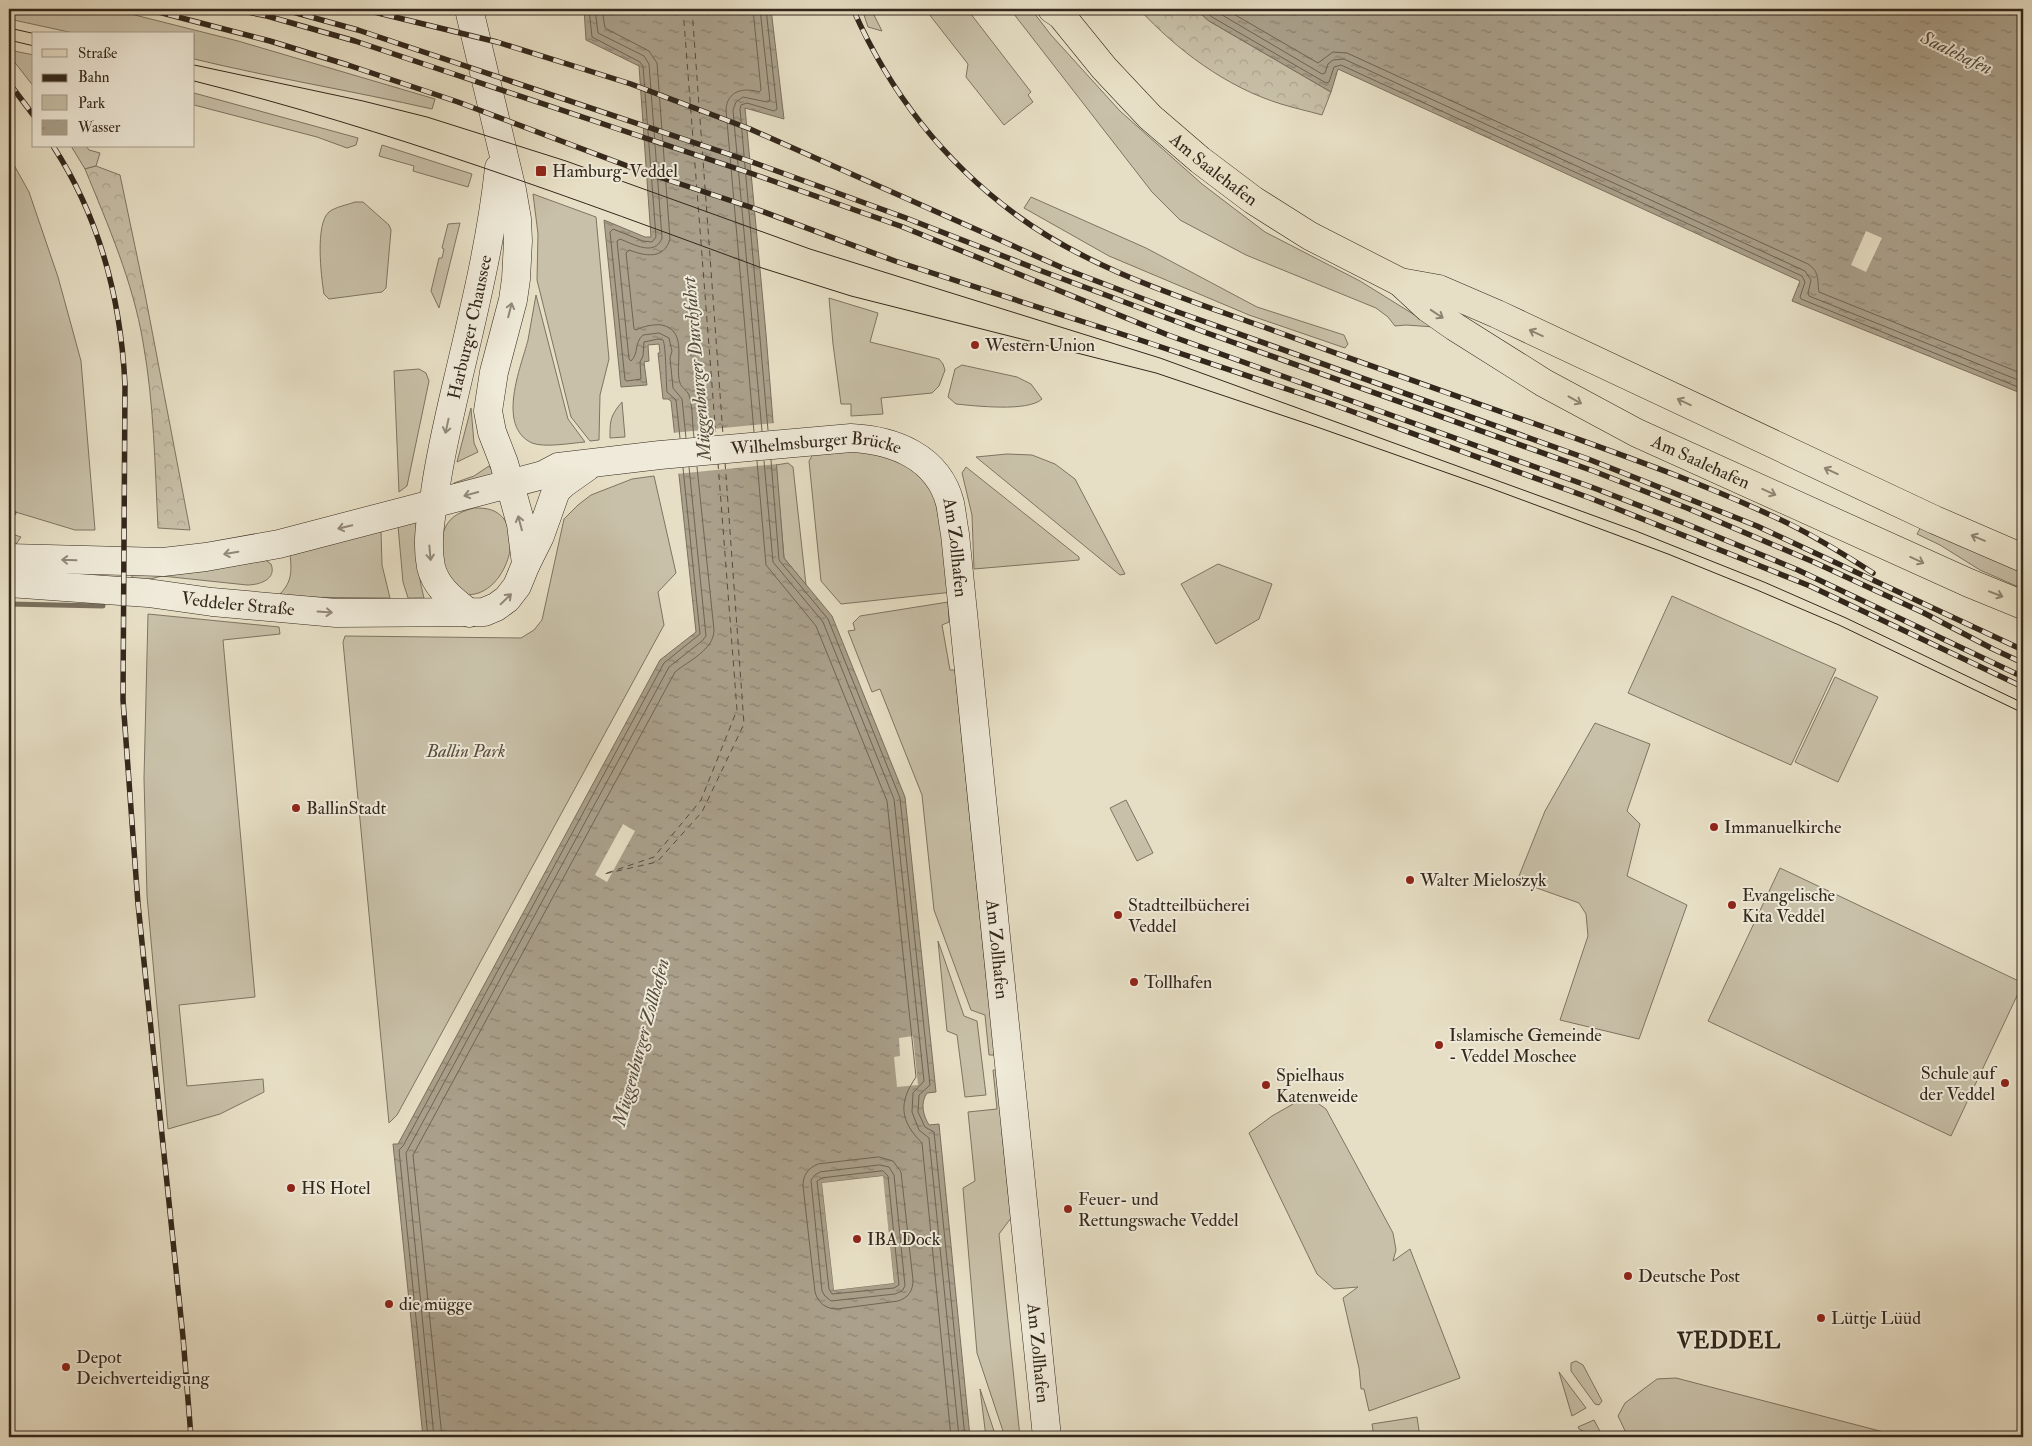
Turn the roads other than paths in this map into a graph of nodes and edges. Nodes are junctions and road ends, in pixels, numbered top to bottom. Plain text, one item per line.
1 (468, 9) edge
2 (1057, 11) edge
3 (501, 149) junction
4 (1400, 282) junction
5 (500, 452) junction
6 (592, 463) junction
7 (558, 467) junction
8 (930, 467) joint
9 (509, 484) junction
10 (432, 505) junction
11 (9, 558) edge
12 (2023, 558) edge
13 (526, 564) junction
14 (9, 583) edge
15 (2023, 605) edge
16 (469, 613) junction
17 (1047, 1437) edge

1 - 3 main road, Harburger Chaussee
2 - 4 main road, Am Saalehafen
5 -> 3 main road, Harburger Chaussee
3 -> 10 main road, Harburger Chaussee
12 -> 4 main road, Am Saalehafen
4 -> 15 main road, Am Saalehafen
5 - 7 main road
5 - 9 main road, Harburger Chaussee
6 - 7 main road
6 - 8 main road, Wilhelmsburger Brücke
6 - 13 main road
7 - 9 main road
8 - 17 main road, Am Zollhafen
9 -> 10 main road
13 -> 9 main road, Veddeler Straße
10 -> 11 main road
10 -> 16 main road
16 -> 13 main road, Veddeler Straße
14 -> 16 main road, Veddeler Straße

